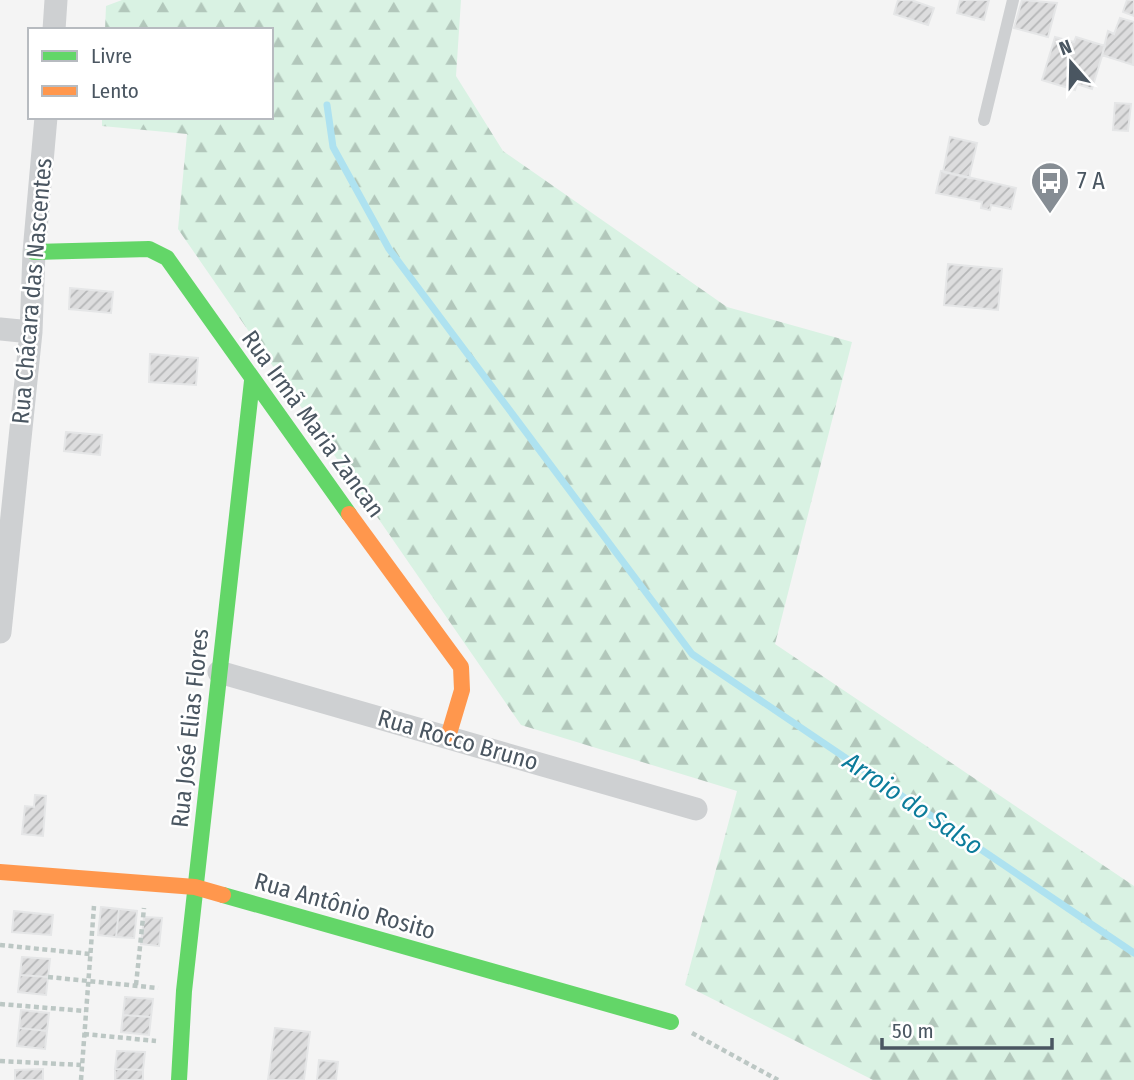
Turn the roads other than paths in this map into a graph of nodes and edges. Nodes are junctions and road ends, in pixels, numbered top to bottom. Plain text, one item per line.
1 (56, 0) edge
2 (1013, 0) edge
3 (54, 28) edge
4 (46, 119) edge
5 (984, 120) dead end
6 (34, 252) junction
7 (0, 329) edge
8 (31, 332) junction
9 (252, 381) junction
10 (0, 632) edge
11 (219, 672) junction
12 (448, 737) junction
13 (696, 809) dead end
14 (0, 872) edge
15 (195, 887) junction
16 (671, 1022) road end
17 (179, 1080) edge

1 - 3 street
2 - 5 lane
4 - 6 street, Rua Chácara das Nascentes
6 - 8 street, Rua Chácara das Nascentes
6 - 9 street, Rua Irmã Maria Zancan
7 - 8 street
8 - 10 street, Rua Chácara das Nascentes
9 - 11 street, Rua José Elias Flores
9 - 12 street, Rua Irmã Maria Zancan
11 - 12 street, Rua Rocco Bruno
11 - 15 street, Rua José Elias Flores
12 - 13 street, Rua Rocco Bruno
14 - 15 street, Rua Antônio Rosito
15 - 16 street, Rua Antônio Rosito
15 - 17 street, Rua José Elias Flores

